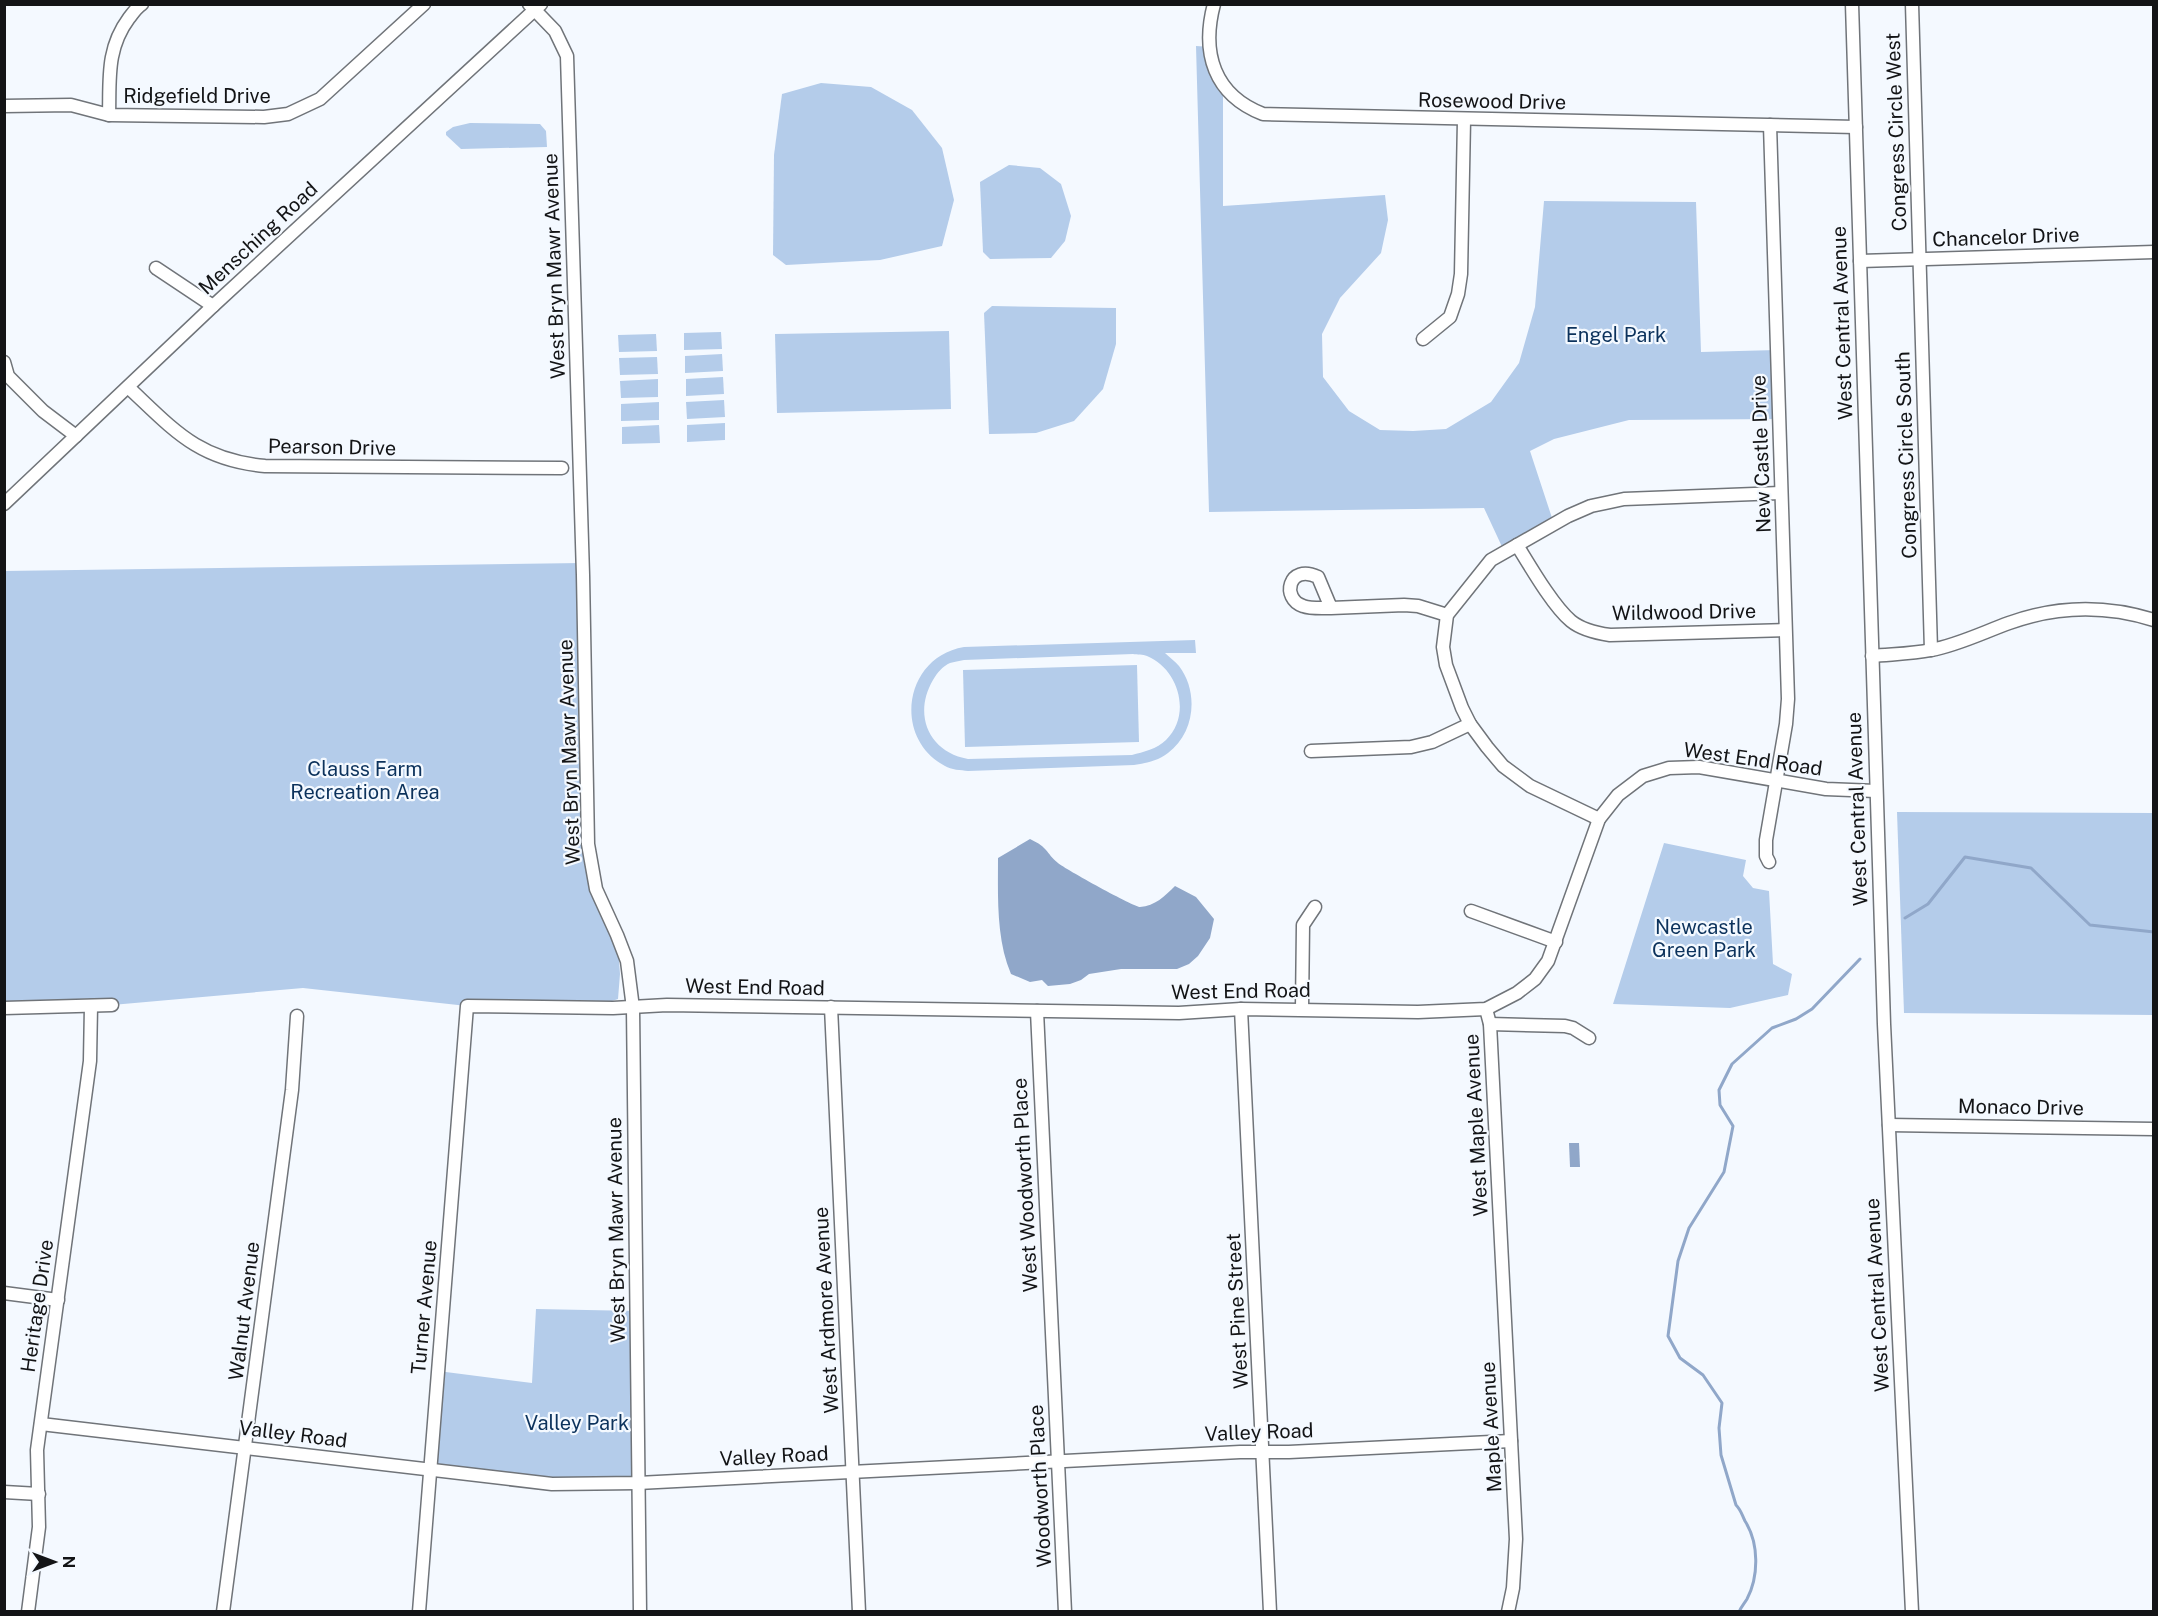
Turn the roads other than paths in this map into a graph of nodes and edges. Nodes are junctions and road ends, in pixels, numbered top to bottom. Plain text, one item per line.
1 (142, 4) edge
2 (424, 4) edge
3 (1214, 4) edge
4 (1852, 4) edge
5 (1912, 4) edge
6 (535, 7) edge
7 (4, 106) edge
8 (109, 115) junction
9 (1464, 120) junction
10 (1770, 125) junction
11 (1856, 127) junction
12 (2154, 252) edge
13 (1919, 259) junction
14 (1860, 261) junction
15 (156, 268) dead end
16 (213, 306) junction
17 (1423, 339) dead end
18 (4, 362) edge
19 (128, 387) junction
20 (76, 436) junction
21 (562, 468) dead end
22 (1781, 493) junction
23 (4, 504) edge
24 (1517, 545) junction
25 (1332, 608) dead end
26 (1447, 615) junction
27 (2154, 620) edge
28 (1785, 630) junction
29 (1931, 650) junction
30 (1872, 656) junction
31 (1470, 724) junction
32 (1311, 751) dead end
33 (1776, 781) junction
34 (1876, 791) junction
35 (1599, 819) junction
36 (1769, 862) dead end
37 (1315, 908) dead end
38 (1471, 911) dead end
39 (1556, 942) junction
40 (112, 1005) dead end
41 (91, 1006) junction
42 (467, 1006) joint
43 (831, 1007) junction
44 (4, 1008) edge
45 (633, 1008) junction
46 (1302, 1008) junction
47 (1241, 1009) junction
48 (1486, 1009) junction
49 (1037, 1011) junction
50 (297, 1016) dead end
51 (1490, 1024) junction
52 (1589, 1038) dead end
53 (1888, 1125) junction
54 (2154, 1129) edge
55 (1502, 1240) joint
56 (4, 1293) edge
57 (58, 1300) junction
58 (1053, 1358) joint
59 (41, 1424) junction
60 (1511, 1441) junction
61 (245, 1448) junction
62 (1263, 1452) junction
63 (1058, 1461) junction
64 (430, 1470) junction
65 (853, 1472) junction
66 (638, 1483) junction
67 (4, 1492) edge
68 (39, 1494) junction
69 (28, 1611) edge
70 (222, 1611) edge
71 (419, 1611) edge
72 (640, 1611) edge
73 (859, 1611) edge
74 (1065, 1611) edge
75 (1270, 1611) edge
76 (1508, 1611) edge
77 (1912, 1611) edge

1 - 8 street
2 - 8 street, Ridgefield Drive
3 - 9 street, Rosewood Drive
4 - 11 street, West Central Avenue
5 - 13 street, Congress Circle West
6 - 16 street, Mensching Road
6 - 45 street, West Bryn Mawr Avenue
7 - 8 street, Ridgefield Drive
9 - 10 street, Rosewood Drive
9 - 17 street
10 - 11 street, Rosewood Drive
10 - 22 street, New Castle Drive
11 - 14 street, West Central Avenue
12 - 13 street, Chancelor Drive
13 - 14 street, Chancelor Drive
13 - 29 street, Congress Circle South
14 - 30 street, West Central Avenue
15 - 16 street
16 - 19 street, Mensching Road
18 - 20 street
19 - 20 street, Mensching Road
19 - 21 street, Pearson Drive
20 - 23 street, Mensching Road
22 - 24 street
22 - 28 street, New Castle Drive
24 - 26 street
24 - 28 street, Wildwood Drive
25 - 26 street
26 - 31 street
27 - 29 street
28 - 33 street, New Castle Drive
29 - 30 street
30 - 34 street, West Central Avenue
31 - 32 street
31 - 35 street
33 - 34 street, West End Road
33 - 35 street, West End Road
33 - 36 street, New Castle Drive
34 - 53 street, West Central Avenue
35 - 39 street, West End Road
37 - 46 street
38 - 39 street
39 - 48 street, West End Road
40 - 41 street
41 - 44 street
41 - 57 street, Heritage Drive
42 - 45 street, West End Road
42 - 64 street, Turner Avenue
43 - 45 street, West End Road
43 - 49 street, West End Road
43 - 65 street, West Ardmore Avenue
45 - 66 street, West Bryn Mawr Avenue
46 - 47 street, West End Road
46 - 48 street, West End Road
47 - 49 street, West End Road
47 - 62 street, West Pine Street
48 - 51 street, West Maple Avenue
49 - 58 street, West Woodworth Place
50 - 61 street, Walnut Avenue
51 - 52 street
51 - 55 street, West Maple Avenue
53 - 54 street, Monaco Drive
53 - 77 street, West Central Avenue
55 - 60 street, Maple Avenue
56 - 57 street
57 - 59 street, Heritage Drive
58 - 63 street, Woodworth Place
59 - 61 street, Valley Road
59 - 68 street, Heritage Drive
60 - 62 street, Valley Road
60 - 76 street, Maple Avenue
61 - 64 street, Valley Road
61 - 70 street, Walnut Avenue
62 - 63 street, Valley Road
62 - 75 street, West Pine Street
63 - 65 street, Valley Road
63 - 74 street, Woodworth Place
64 - 66 street, Valley Road
64 - 71 street, Turner Avenue
65 - 66 street, Valley Road
65 - 73 street, West Ardmore Avenue
66 - 72 street, West Bryn Mawr Avenue
67 - 68 street
68 - 69 street, Heritage Drive

